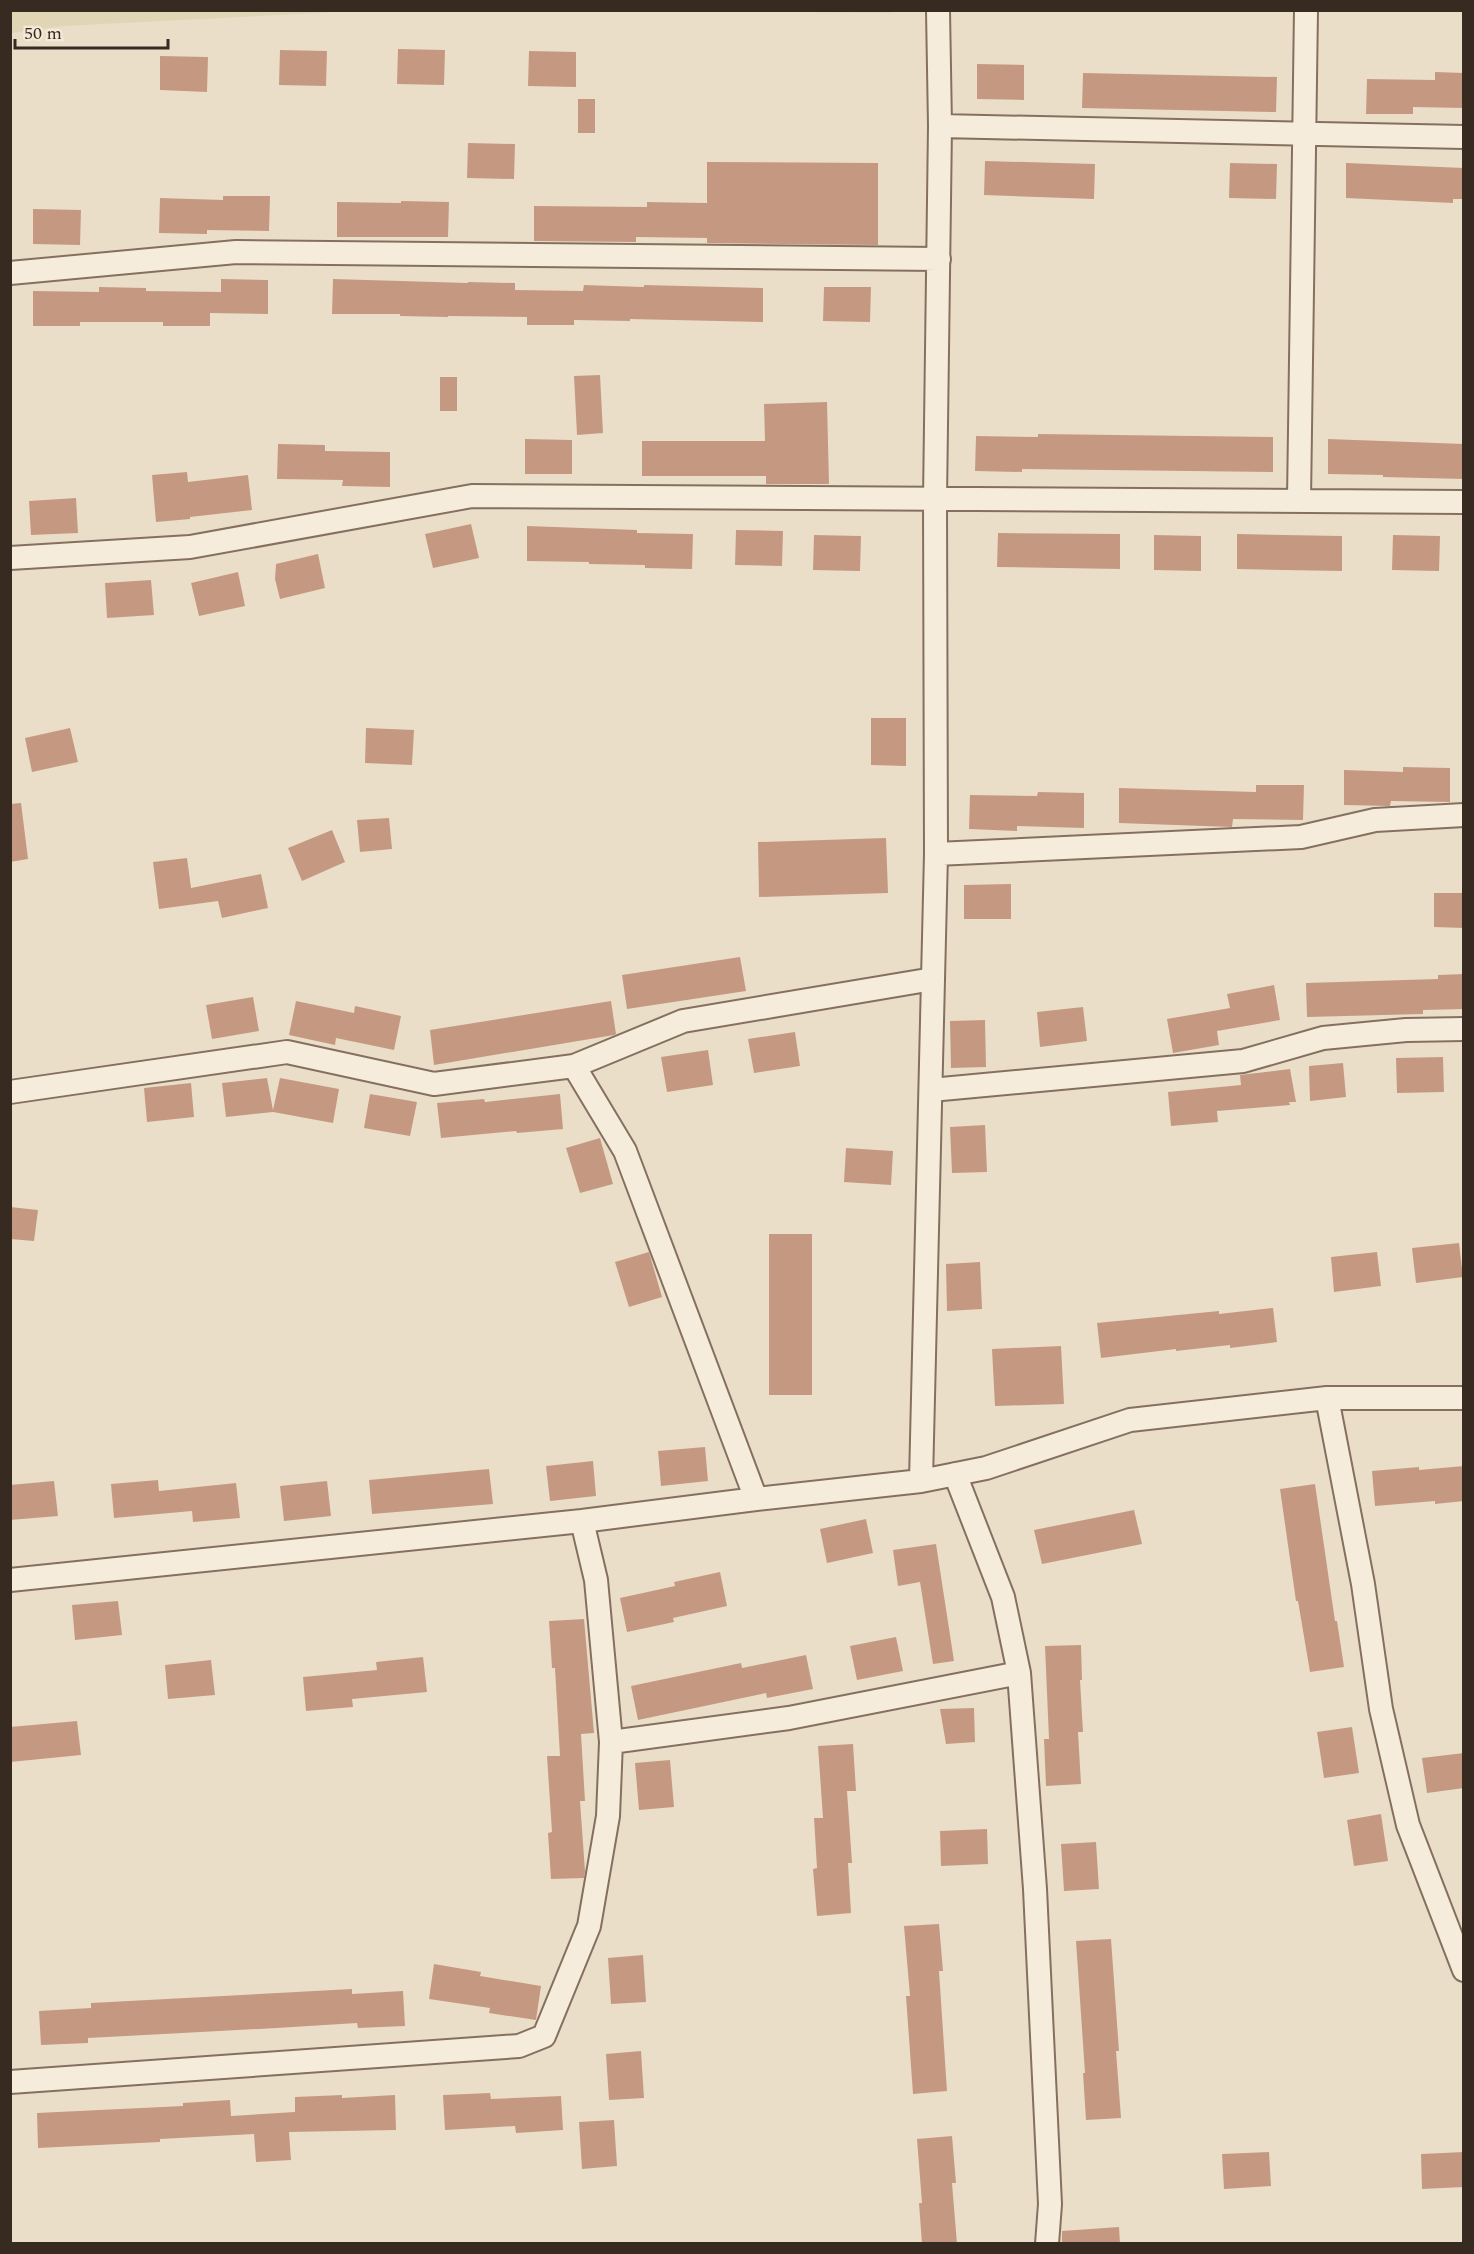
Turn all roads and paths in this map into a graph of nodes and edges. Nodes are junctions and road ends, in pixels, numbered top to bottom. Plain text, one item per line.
1 (938, 10) edge
2 (1306, 10) edge
3 (940, 126) junction
4 (1306, 135) junction
5 (1464, 137) edge
6 (939, 259) junction
7 (10, 273) edge
8 (935, 500) junction
9 (1299, 500) junction
10 (1464, 502) edge
11 (10, 558) edge
12 (1464, 816) edge
13 (936, 854) junction
14 (933, 979) junction
15 (1464, 1029) edge
16 (574, 1066) junction
17 (930, 1090) junction
18 (10, 1092) edge
19 (1327, 1398) junction
20 (1464, 1398) edge
21 (955, 1474) junction
22 (921, 1481) junction
23 (756, 1499) junction
24 (582, 1521) junction
25 (10, 1580) edge
26 (1019, 1673) junction
27 (611, 1742) junction
28 (1464, 1970) edge
29 (10, 2082) edge
30 (1047, 2244) edge

1 - 3 street
2 - 4 street
3 - 4 street
3 - 6 street
4 - 5 street
4 - 9 street
6 - 7 street
6 - 8 street
8 - 9 street
8 - 11 street
8 - 13 street
9 - 10 street
12 - 13 street
13 - 14 street
14 - 16 street
14 - 17 street
15 - 17 street
16 - 18 street
16 - 23 street
17 - 22 street
19 - 20 street
19 - 21 street
19 - 28 street
21 - 22 street
21 - 26 street
22 - 23 street
23 - 24 street
24 - 25 street
24 - 27 street
26 - 27 street
26 - 30 street
27 - 29 street

